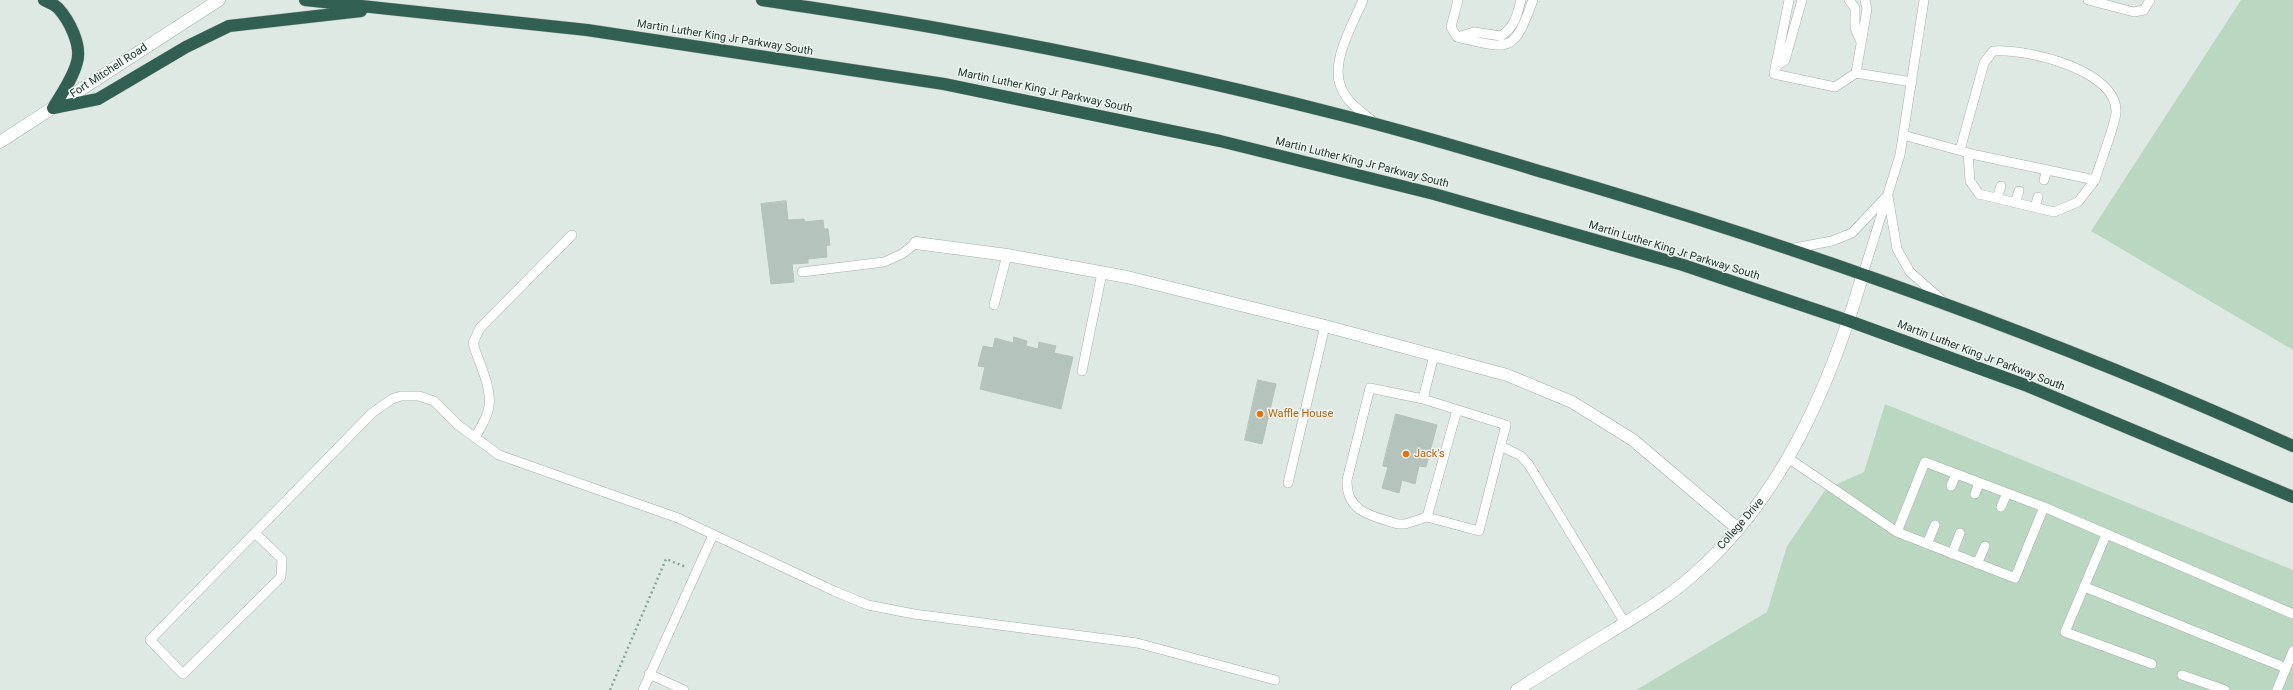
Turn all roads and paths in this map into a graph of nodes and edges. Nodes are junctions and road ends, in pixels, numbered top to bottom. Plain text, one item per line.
1 (44, 0) edge
2 (219, 0) edge
3 (305, 0) edge
4 (762, 0) edge
5 (1363, 0) edge
6 (1458, 0) edge
7 (1521, 0) edge
8 (1533, 0) edge
9 (1789, 0) edge
10 (1802, 0) edge
11 (1849, 0) edge
12 (1865, 0) edge
13 (1924, 0) edge
14 (2088, 0) edge
15 (2150, 0) edge
16 (384, 9) junction
17 (1456, 37) junction
18 (1861, 42) junction
19 (1776, 67) junction
20 (1856, 73) junction
21 (1912, 82) junction
22 (52, 108) junction
23 (1377, 125) junction
24 (1904, 135) junction
25 (0, 142) edge
26 (1964, 152) junction
27 (2047, 170) junction
28 (2044, 180) dead end
29 (2095, 180) junction
30 (2001, 186) dead end
31 (2019, 191) dead end
32 (1888, 194) junction
33 (2038, 197) dead end
34 (1997, 198) junction
35 (2015, 203) junction
36 (2035, 207) junction
37 (572, 235) dead end
38 (916, 243) joint
39 (1789, 249) junction
40 (1007, 256) junction
41 (802, 272) dead end
42 (1102, 273) junction
43 (1863, 274) junction
44 (1946, 304) junction
45 (994, 305) dead end
46 (1849, 321) junction
47 (1325, 326) junction
48 (1434, 355) junction
49 (1082, 371) dead end
50 (1423, 399) junction
51 (1457, 410) junction
52 (475, 438) junction
53 (1501, 446) junction
54 (2293, 446) edge
55 (1788, 458) junction
56 (1956, 474) junction
57 (1288, 483) dead end
58 (1979, 483) junction
59 (1951, 486) dead end
60 (2007, 493) junction
61 (1974, 494) dead end
62 (2293, 497) edge
63 (2001, 507) dead end
64 (2044, 507) junction
65 (1427, 517) junction
66 (1935, 525) dead end
67 (1738, 529) junction
68 (1896, 532) junction
69 (255, 533) junction
70 (1960, 533) dead end
71 (713, 535) junction
72 (2106, 535) junction
73 (1927, 544) junction
74 (1985, 546) dead end
75 (1952, 554) junction
76 (1977, 564) junction
77 (697, 571) junction
78 (2085, 587) junction
79 (2293, 614) edge
80 (1625, 623) junction
81 (2293, 651) edge
82 (2152, 664) dead end
83 (2286, 668) junction
84 (649, 674) junction
85 (2182, 675) dead end
86 (1275, 680) dead end
87 (610, 690) edge
88 (643, 690) edge
89 (684, 690) edge
90 (1517, 690) edge
91 (2225, 690) edge
92 (2277, 690) edge

1 - 22 highway
2 - 22 street, Fort Mitchell Road
3 - 16 highway
4 - 23 highway
5 - 23 lane
6 - 17 lane
7 - 17 lane
8 - 17 lane
9 - 19 lane
10 - 19 lane
11 - 18 lane
12 - 18 lane
13 - 21 lane
14 - 15 lane
16 - 22 highway
16 - 46 highway, Martin Luther King Jr Parkway South
18 - 20 lane
19 - 20 lane
20 - 21 lane
21 - 24 lane
22 - 25 street, Fort Mitchell Road
23 - 39 highway
24 - 26 lane
24 - 32 lane
26 - 27 lane
26 - 29 lane
26 - 34 lane
27 - 28 lane
27 - 29 lane
29 - 36 lane
30 - 34 lane
31 - 35 lane
32 - 39 lane
32 - 43 lane
32 - 44 lane
33 - 36 lane
34 - 35 lane
35 - 36 lane
37 - 52 lane
38 - 40 street
38 - 41 lane
39 - 43 highway
40 - 42 street
40 - 45 lane
42 - 47 street
42 - 49 lane
43 - 44 highway
43 - 46 street, College Drive
44 - 54 highway
46 - 55 street, College Drive
46 - 62 highway, Martin Luther King Jr Parkway South
47 - 48 street
47 - 57 lane
48 - 50 lane
48 - 67 street
50 - 51 lane
50 - 65 lane
51 - 53 lane
51 - 65 lane
52 - 69 lane
52 - 71 lane
53 - 65 lane
53 - 80 lane
55 - 67 street, College Drive
55 - 68 lane
56 - 58 lane
56 - 59 lane
56 - 68 lane
58 - 60 lane
58 - 61 lane
60 - 63 lane
60 - 64 lane
64 - 72 lane
64 - 76 lane
66 - 73 lane
67 - 80 street, College Drive
68 - 73 lane
69 - 69 lane
70 - 75 lane
71 - 77 lane
71 - 86 lane
72 - 78 lane
72 - 79 lane
73 - 75 lane
74 - 76 lane
75 - 76 lane
77 - 84 lane
77 - 87 path
78 - 82 lane
78 - 83 lane
80 - 90 street, College Drive
81 - 83 lane
83 - 92 lane
84 - 88 lane
84 - 89 lane
85 - 91 lane

